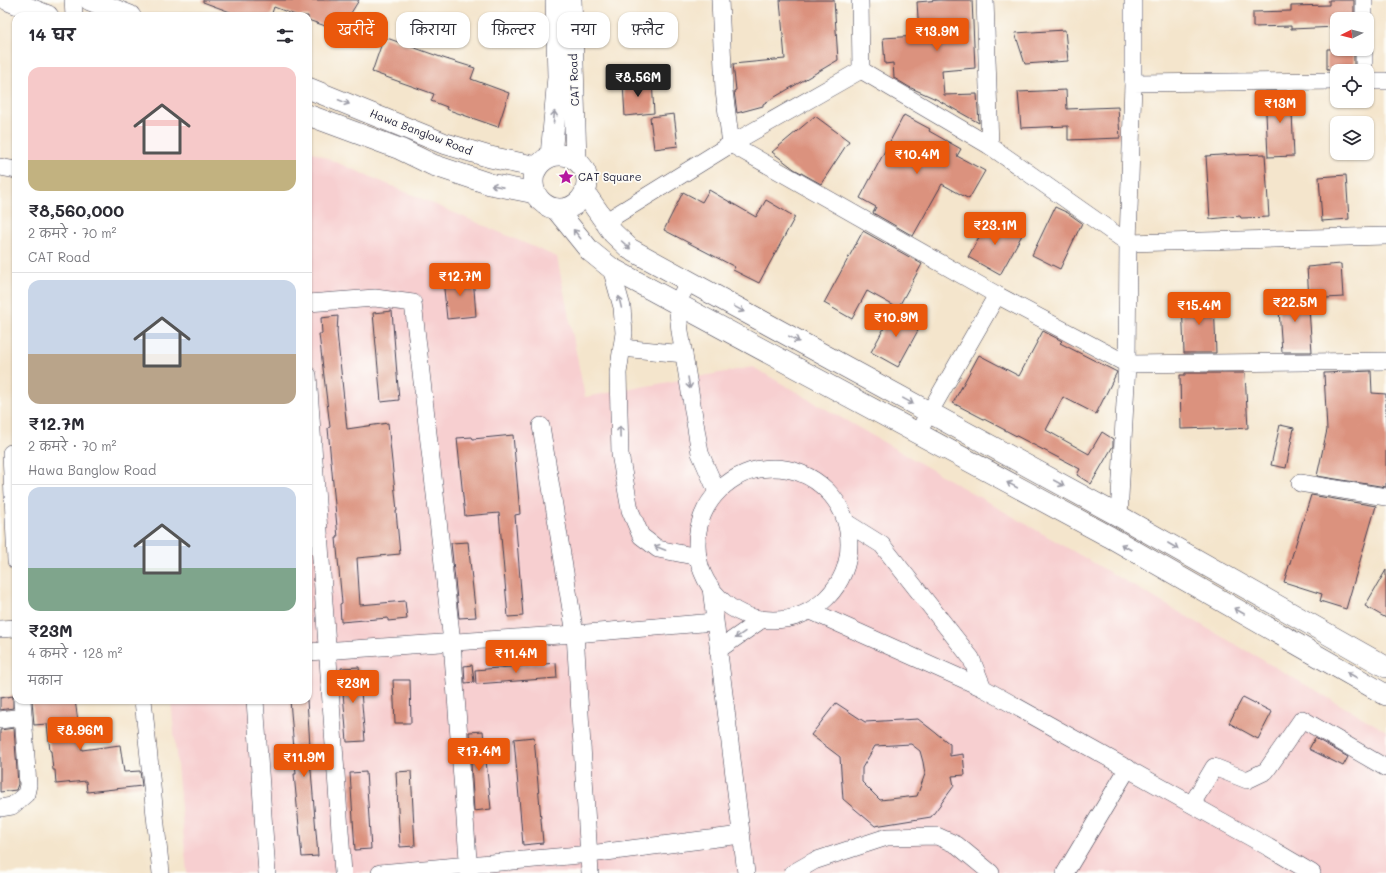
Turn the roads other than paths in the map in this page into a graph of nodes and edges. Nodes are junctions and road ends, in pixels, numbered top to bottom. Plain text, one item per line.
1 (8, 0) edge
2 (73, 0) edge
3 (90, 0) edge
4 (556, 0) edge
5 (571, 0) edge
6 (720, 0) edge
7 (860, 0) edge
8 (985, 0) edge
9 (1133, 0) edge
10 (1364, 0) edge
11 (38, 12) edge
12 (74, 12) edge
13 (120, 12) edge
14 (1364, 12) edge
15 (861, 70) junction
16 (1330, 81) edge
17 (1374, 81) edge
18 (1386, 81) edge
19 (1133, 83) junction
20 (312, 90) edge
21 (312, 116) edge
22 (409, 129) junction
23 (731, 144) junction
24 (990, 146) junction
25 (400, 149) junction
26 (576, 160) junction
27 (544, 162) junction
28 (0, 168) edge
29 (12, 170) edge
30 (535, 193) junction
31 (585, 193) junction
32 (556, 209) junction
33 (605, 222) junction
34 (1386, 236) edge
35 (1128, 243) junction
36 (611, 268) junction
37 (689, 281) junction
38 (997, 295) junction
39 (312, 303) edge
40 (677, 303) junction
41 (622, 348) junction
42 (684, 354) junction
43 (1386, 361) edge
44 (1126, 364) junction
45 (928, 413) junction
46 (541, 426) dead end
47 (312, 430) edge
48 (917, 434) junction
49 (11, 453) dead end
50 (12, 475) edge
51 (1300, 483) dead end
52 (718, 492) junction
53 (1386, 497) edge
54 (1119, 516) junction
55 (847, 523) junction
56 (698, 557) junction
57 (710, 588) junction
58 (811, 611) junction
59 (761, 620) junction
60 (714, 622) junction
61 (12, 628) edge
62 (0, 629) edge
63 (575, 634) junction
64 (452, 642) junction
65 (328, 650) junction
66 (718, 650) junction
67 (312, 652) edge
68 (1386, 667) edge
69 (983, 688) junction
70 (1386, 695) edge
71 (22, 704) edge
72 (143, 704) edge
73 (255, 704) edge
74 (23, 718) junction
75 (0, 720) edge
76 (1128, 768) junction
77 (1386, 768) edge
78 (1192, 804) junction
79 (0, 808) edge
80 (741, 835) junction
81 (590, 854) junction
82 (1291, 868) edge
83 (469, 869) edge
84 (161, 873) edge
85 (267, 873) edge
86 (343, 873) edge
87 (380, 873) edge
88 (590, 873) edge
89 (746, 873) edge
90 (793, 873) edge
91 (991, 873) edge
92 (1064, 873) edge
93 (1312, 873) edge

1 - 11 street
2 - 12 street
3 - 13 street
27 -> 4 street, CAT Road
5 - 26 street, CAT Road
6 - 23 street
7 - 15 street
8 - 24 street
9 - 19 street
10 - 14 street
15 - 23 street
15 - 24 street
16 - 19 street
17 - 18 street
19 - 35 street
20 -> 22 street, Hawa Banglow Road
21 - 25 street
22 - 25 street
22 - 27 street, Hawa Banglow Road
23 - 33 street
23 - 38 street
24 - 35 street
30 -> 25 street
26 - 27 street
26 - 31 street
27 - 30 street
28 - 29 street
30 - 32 street
31 - 32 street
31 - 33 street
36 -> 32 street
33 -> 37 street
34 - 35 street
35 - 44 street
36 - 40 street
41 -> 36 street
37 - 40 street
37 -> 45 street
38 - 44 street
38 - 45 street
39 - 64 street
40 - 42 street
40 - 48 street
41 - 42 street
56 -> 41 street
42 -> 52 street
43 - 44 street
44 - 54 street
45 - 48 street
45 -> 54 street
46 - 63 street
47 - 65 street
70 -> 48 street
49 - 50 street
51 - 53 street
52 - 55 street
52 - 56 street
54 -> 68 street
55 - 58 street
55 - 69 street
56 - 57 street
57 - 59 street
57 - 60 street
58 - 59 street
58 - 69 street
59 -> 66 street
60 - 63 street
60 - 66 street
61 - 62 street
63 - 64 street
63 - 81 street
64 - 65 street
64 - 83 street
65 - 67 street
65 - 86 street
66 - 80 street
69 - 76 street
71 - 74 street
72 - 84 street
73 - 85 street
74 - 75 street
74 - 79 street
76 - 78 street
76 - 92 street
77 - 78 street
78 - 82 street
80 - 81 street
80 - 89 street
81 - 83 street
81 - 88 street
82 - 93 street
83 - 87 street
90 - 91 street

